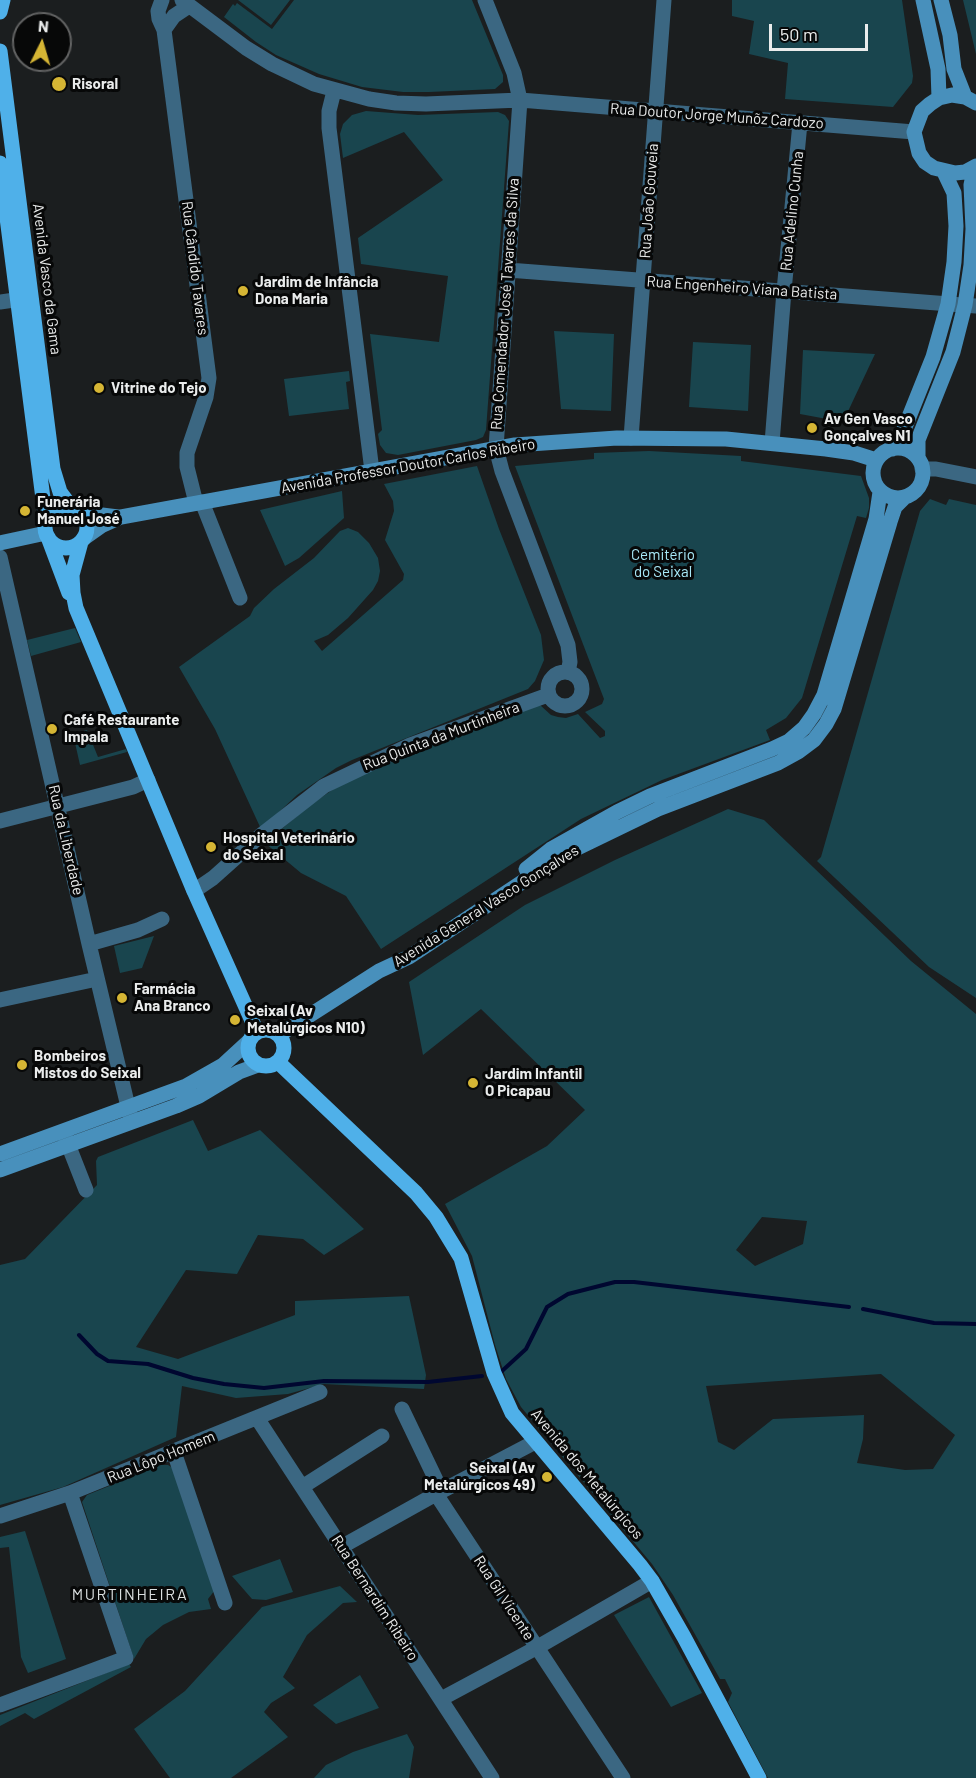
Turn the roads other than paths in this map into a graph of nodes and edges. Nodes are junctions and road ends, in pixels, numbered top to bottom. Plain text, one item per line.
1 (3, 0) edge
2 (162, 0) edge
3 (485, 0) edge
4 (664, 0) edge
5 (923, 0) edge
6 (941, 0) edge
7 (185, 3) edge
8 (0, 12) edge
9 (164, 30) junction
10 (0, 51) edge
11 (2, 83) edge
12 (334, 91) junction
13 (939, 98) junction
14 (520, 100) junction
15 (971, 100) edge
16 (654, 111) junction
17 (800, 123) junction
18 (914, 132) junction
19 (0, 163) edge
20 (976, 166) edge
21 (944, 172) junction
22 (508, 270) junction
23 (643, 281) junction
24 (784, 291) junction
25 (24, 298) junction
26 (0, 302) edge
27 (948, 304) junction
28 (970, 306) edge
29 (631, 438) junction
30 (772, 443) junction
31 (496, 448) junction
32 (893, 448) junction
33 (876, 460) junction
34 (920, 463) junction
35 (372, 471) junction
36 (976, 477) edge
37 (880, 492) junction
38 (904, 498) junction
39 (199, 503) junction
40 (73, 508) junction
41 (121, 517) junction
42 (47, 531) junction
43 (83, 540) junction
44 (0, 543) edge
45 (0, 557) edge
46 (240, 598) dead end
47 (76, 608) junction
48 (568, 672) junction
49 (548, 695) junction
50 (148, 780) junction
51 (58, 805) junction
52 (0, 821) edge
53 (195, 894) junction
54 (162, 919) dead end
55 (89, 944) junction
56 (379, 971) junction
57 (97, 978) junction
58 (0, 1000) edge
59 (279, 1035) junction
60 (252, 1037) junction
61 (278, 1062) junction
62 (258, 1065) junction
63 (130, 1114) junction
64 (66, 1138) junction
65 (0, 1154) edge
66 (0, 1170) edge
67 (86, 1190) dead end
68 (320, 1392) dead end
69 (402, 1409) dead end
70 (257, 1418) junction
71 (382, 1436) dead end
72 (535, 1442) junction
73 (174, 1452) junction
74 (302, 1487) junction
75 (70, 1493) junction
76 (436, 1494) junction
77 (0, 1516) edge
78 (341, 1547) junction
79 (652, 1581) junction
80 (225, 1602) dead end
81 (536, 1648) junction
82 (441, 1699) junction
83 (0, 1705) edge
84 (492, 1778) edge
85 (623, 1778) edge
86 (759, 1778) edge

1 - 8 main road
2 - 9 street, Rua Cândido Tavares
3 - 14 street, Rua Comendador José Tavares da Silva
4 - 16 street, Rua João Gouveia
5 - 13 main road
6 - 15 main road
7 - 9 street
7 - 12 street, Rua Doutor Jorge Munõz Cardozo
9 - 39 street, Rua Cândido Tavares
10 - 11 main road, Avenida Vasco da Gama
11 - 25 main road, Avenida Vasco da Gama
12 - 14 street, Rua Doutor Jorge Munõz Cardozo
12 - 35 street
13 - 15 main road
13 - 18 main road
14 - 16 street, Rua Doutor Jorge Munõz Cardozo
14 - 22 street, Rua Comendador José Tavares da Silva
16 - 17 street, Rua Doutor Jorge Munõz Cardozo
16 - 23 street, Rua João Gouveia
17 - 18 street, Rua Doutor Jorge Munõz Cardozo
17 - 24 street, Rua Adelino Cunha
18 - 21 main road
19 - 25 main road, Avenida Vasco da Gama
20 - 21 main road
20 - 28 main road
21 - 27 main road
22 - 23 street, Rua Engenheiro Viana Batista
22 - 31 street, Rua Comendador José Tavares da Silva
23 - 24 street, Rua Engenheiro Viana Batista
23 - 29 street, Rua João Gouveia
24 - 27 street, Rua Engenheiro Viana Batista
24 - 30 street, Rua Adelino Cunha
25 - 26 street
25 - 40 main road, Avenida Vasco da Gama
25 - 42 main road, Avenida Vasco da Gama
27 - 28 street, Rua Engenheiro Viana Batista
27 - 32 main road
28 - 34 main road
29 - 30 main road, Avenida Professor Doutor Carlos Ribeiro
29 - 31 main road, Avenida Professor Doutor Carlos Ribeiro
30 - 33 main road, Avenida Professor Doutor Carlos Ribeiro
31 - 35 main road, Avenida Professor Doutor Carlos Ribeiro
31 - 48 street, Rua Comendador José Tavares da Silva
32 - 33 main road
32 - 34 main road
33 - 37 main road
34 - 36 street
34 - 38 main road
35 - 39 main road, Avenida Professor Doutor Carlos Ribeiro
37 - 38 main road
37 - 56 main road, Avenida General Vasco Gonçalves
38 - 56 main road, Avenida General Vasco Gonçalves
39 - 41 main road, Avenida Professor Doutor Carlos Ribeiro
39 - 46 street, Rua Cândido Tavares
40 - 41 main road
40 - 42 main road
40 - 43 main road
41 - 43 main road
42 - 43 main road
42 - 44 main road
42 - 47 main road, Avenida Vasco da Gama
43 - 47 main road, Avenida Vasco da Gama
45 - 51 street, Rua da Liberdade
47 - 50 main road, Avenida Vasco da Gama
48 - 49 street
48 - 49 street
49 - 53 street, Rua Quinta da Murtinheira
50 - 51 street
50 - 53 main road, Avenida Vasco da Gama
51 - 52 street
51 - 55 street, Rua da Liberdade
53 - 60 main road
54 - 55 street
55 - 57 street, Rua da Liberdade
56 - 59 main road, Avenida General Vasco Gonçalves
57 - 58 street
57 - 63 street, Rua da Liberdade
59 - 60 main road
59 - 61 main road
60 - 62 main road
60 - 63 main road
61 - 62 main road
61 - 72 main road, Avenida dos Metalúrgicos
62 - 63 main road
63 - 64 main road
64 - 65 main road
64 - 66 main road
64 - 67 street
68 - 70 street, Rua Lôpo Homem
69 - 76 street, Rua Gil Vicente
70 - 73 street, Rua Lôpo Homem
70 - 74 street, Rua Bernardim Ribeiro
71 - 74 street
72 - 76 street
72 - 79 main road, Avenida dos Metalúrgicos
73 - 75 street, Rua Lôpo Homem
73 - 80 street
74 - 78 street, Rua Bernardim Ribeiro
75 - 77 street, Rua Lôpo Homem
75 - 83 street
76 - 78 street
76 - 81 street, Rua Gil Vicente
78 - 82 street, Rua Bernardim Ribeiro
79 - 81 street
79 - 86 main road, Avenida dos Metalúrgicos
81 - 82 street
81 - 85 street, Rua Gil Vicente
82 - 84 street, Rua Bernardim Ribeiro

